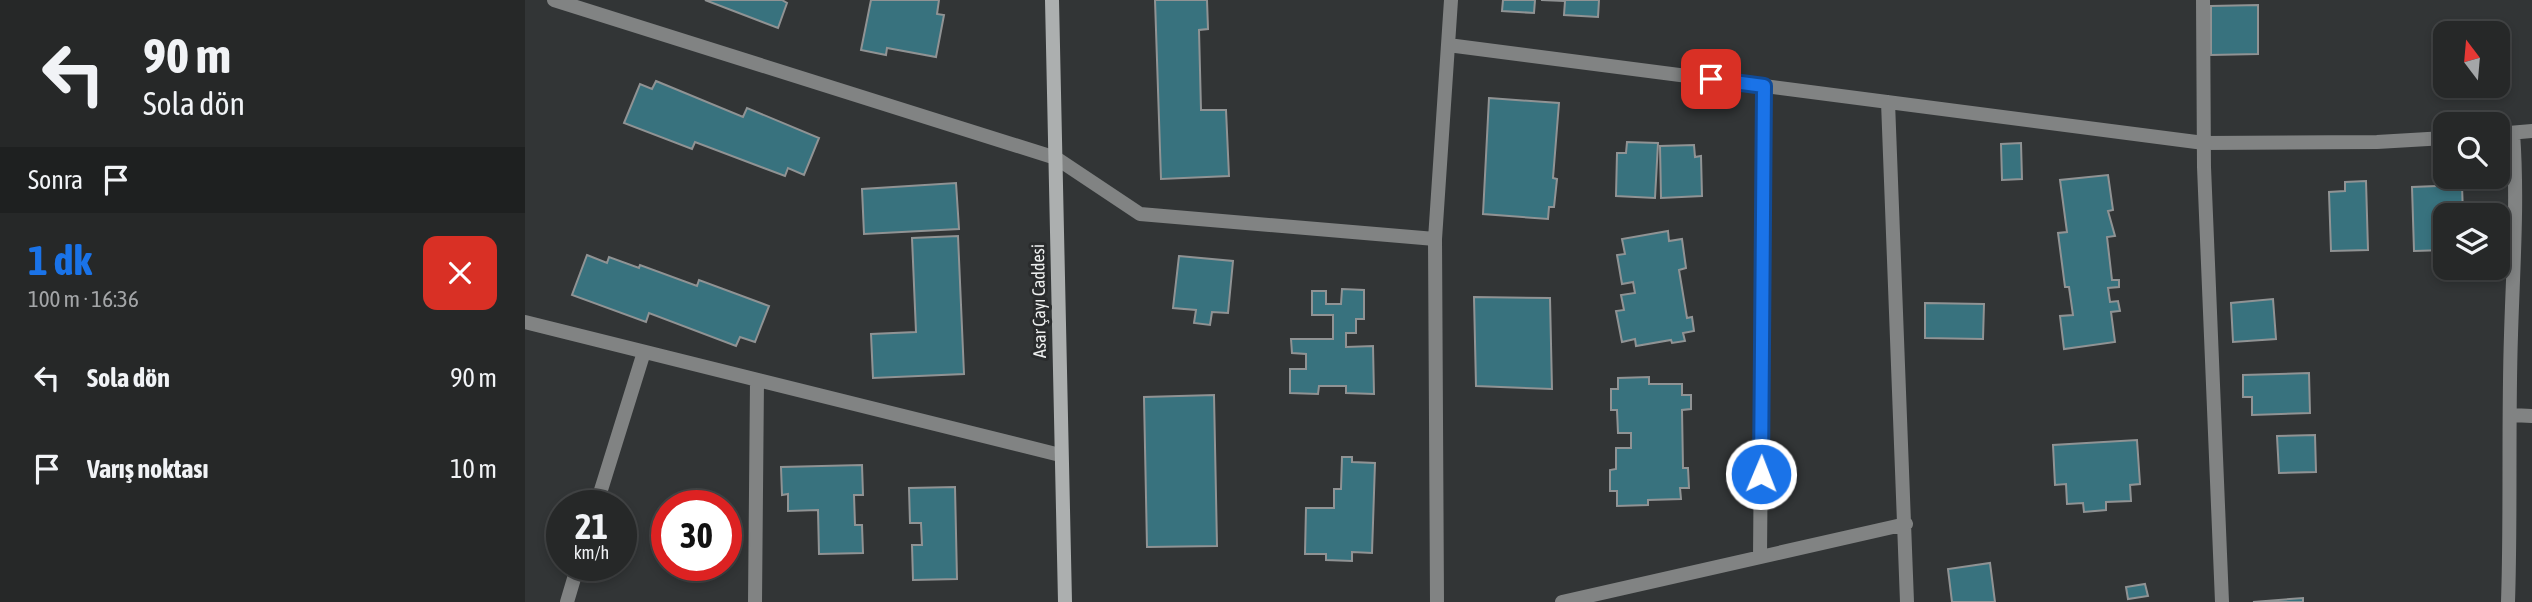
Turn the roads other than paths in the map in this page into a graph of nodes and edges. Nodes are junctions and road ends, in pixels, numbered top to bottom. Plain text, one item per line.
1 (554, 0) edge
2 (1052, 0) edge
3 (1451, 0) edge
4 (2203, 0) edge
5 (1448, 45) junction
6 (1764, 86) junction
7 (1888, 102) junction
8 (2532, 131) edge
9 (2510, 133) edge
10 (2513, 133) junction
11 (2433, 139) edge
12 (2204, 143) junction
13 (1056, 158) junction
14 (1435, 239) junction
15 (525, 322) edge
16 (644, 352) junction
17 (757, 380) junction
18 (2511, 415) junction
19 (2532, 416) edge
20 (1060, 455) junction
21 (601, 490) edge
22 (1906, 524) junction
23 (1760, 557) junction
24 (573, 581) edge
25 (567, 602) edge
26 (755, 602) edge
27 (1065, 602) edge
28 (1437, 602) edge
29 (1562, 602) edge
30 (1907, 602) edge
31 (2222, 602) edge
32 (2508, 602) edge

1 - 13 street
2 - 13 street, Asar Çayı Caddesi
3 - 5 street
4 - 12 street
5 - 6 street
5 - 14 street
6 - 7 street
6 - 23 street
7 - 12 street
7 - 22 street
8 - 10 street
9 - 10 street
10 - 18 street
11 - 12 street
12 - 31 street
13 - 14 street
13 - 20 street, Asar Çayı Caddesi
14 - 28 street
15 - 16 street
16 - 17 street
16 - 21 street
17 - 20 street
17 - 26 street
18 - 19 street
18 - 32 street
20 - 27 street, Asar Çayı Caddesi
22 - 23 street
22 - 30 street
23 - 29 street
24 - 25 street

